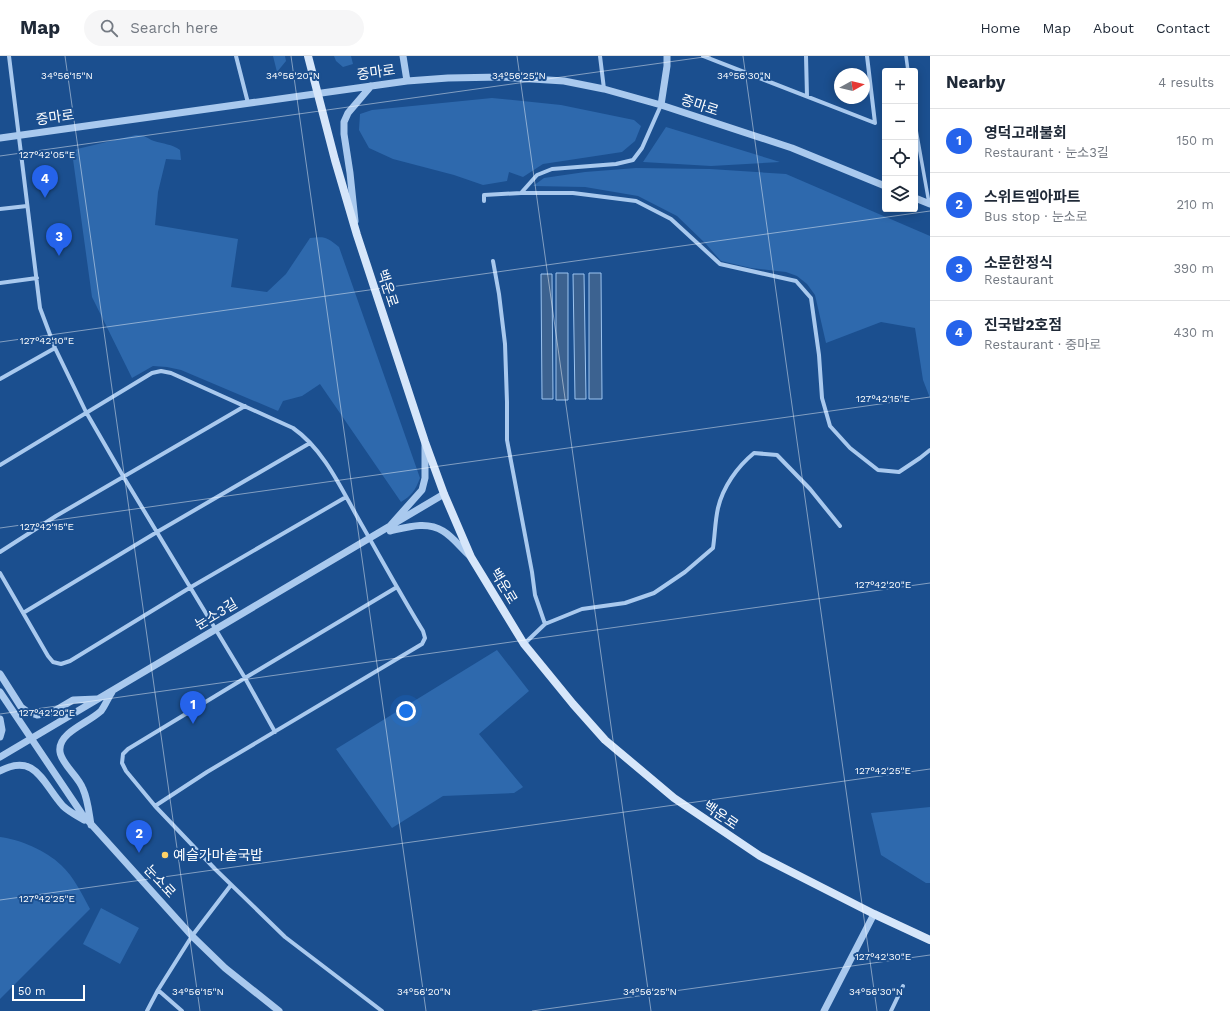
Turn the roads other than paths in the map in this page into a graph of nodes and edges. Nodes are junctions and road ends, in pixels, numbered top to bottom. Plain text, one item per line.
1 (9, 56) edge
2 (236, 56) edge
3 (308, 56) edge
4 (403, 56) edge
5 (600, 56) edge
6 (668, 56) edge
7 (703, 56) edge
8 (806, 56) edge
9 (868, 56) edge
10 (906, 56) edge
11 (908, 68) edge
12 (406, 81) junction
13 (371, 86) junction
14 (604, 89) junction
15 (318, 93) junction
16 (807, 96) junction
17 (248, 103) junction
18 (661, 105) junction
19 (19, 136) junction
20 (0, 138) edge
21 (918, 140) edge
22 (882, 185) edge
23 (521, 193) junction
24 (918, 199) edge
25 (484, 202) dead end
26 (930, 203) edge
27 (27, 206) junction
28 (0, 209) edge
29 (357, 235) junction
30 (493, 261) dead end
31 (37, 278) junction
32 (0, 283) edge
33 (55, 348) junction
34 (0, 379) edge
35 (245, 406) junction
36 (86, 412) junction
37 (310, 442) junction
38 (425, 442) junction
39 (930, 450) edge
40 (0, 465) edge
41 (123, 476) junction
42 (444, 494) junction
43 (346, 497) junction
44 (840, 526) dead end
45 (389, 527) junction
46 (157, 532) junction
47 (369, 539) junction
48 (0, 552) edge
49 (471, 557) junction
50 (0, 573) edge
51 (191, 587) junction
52 (397, 587) junction
53 (24, 613) junction
54 (545, 624) junction
55 (216, 629) junction
56 (524, 644) junction
57 (0, 674) edge
58 (245, 678) junction
59 (112, 690) junction
60 (0, 692) edge
61 (98, 699) junction
62 (0, 719) edge
63 (275, 732) junction
64 (0, 737) edge
65 (31, 739) junction
66 (0, 757) edge
67 (0, 771) edge
68 (155, 806) junction
69 (91, 825) junction
70 (231, 885) junction
71 (874, 914) junction
72 (192, 936) junction
73 (930, 940) edge
74 (903, 986) dead end
75 (158, 990) junction
76 (147, 1011) edge
77 (182, 1011) edge
78 (279, 1011) edge
79 (382, 1011) edge
80 (824, 1011) edge
81 (891, 1011) edge

1 - 19 street
2 - 17 street
3 - 15 main road, 백운로
4 - 12 street
5 - 14 street
6 - 18 street
7 - 16 street
8 - 16 street
9 - 16 street
10 - 11 street
12 - 13 street, 중마로
12 - 14 street, 중마로
13 - 15 street, 중마로
13 - 29 street
14 - 18 street, 중마로
15 - 17 street, 중마로
15 - 29 main road, 백운로
17 - 19 street, 중마로
18 - 22 street, 중마로
18 - 23 street
19 - 20 street, 중마로
19 - 27 street
21 - 26 street
23 - 25 street
23 - 39 street
24 - 26 street
27 - 28 street
27 - 31 street
29 - 38 main road, 백운로
30 - 54 street
31 - 32 street
31 - 33 street
33 - 34 street
33 - 36 street
35 - 36 street
35 - 37 street
35 - 41 street
36 - 40 street
36 - 41 street
37 - 43 street
37 - 46 street
38 - 42 main road, 백운로
38 - 45 street
41 - 46 street
41 - 48 street
42 - 45 street, 눈소3길
42 - 49 main road, 백운로
43 - 47 street
43 - 51 street
44 - 54 street
45 - 47 street, 눈소3길
45 - 49 street
46 - 51 street
46 - 53 street
47 - 52 street
47 - 55 street, 눈소3길
49 - 56 main road, 백운로
50 - 53 street
51 - 53 street
51 - 55 street
52 - 58 street
52 - 63 street
54 - 56 street
55 - 58 street
55 - 59 street, 눈소3길
56 - 71 main road, 백운로
57 - 61 street
58 - 63 street
58 - 68 street
59 - 61 street, 눈소3길
59 - 69 street
60 - 65 street, 눈소로
61 - 65 street, 눈소3길
62 - 64 street
63 - 68 street
65 - 66 street, 눈소3길
65 - 69 street, 눈소로
67 - 69 street
68 - 70 street
69 - 72 street, 눈소로
70 - 72 street
70 - 79 street
71 - 73 main road, 백운로
71 - 80 street
72 - 75 street
72 - 78 street, 눈소로
74 - 81 street
75 - 76 street
75 - 77 street

